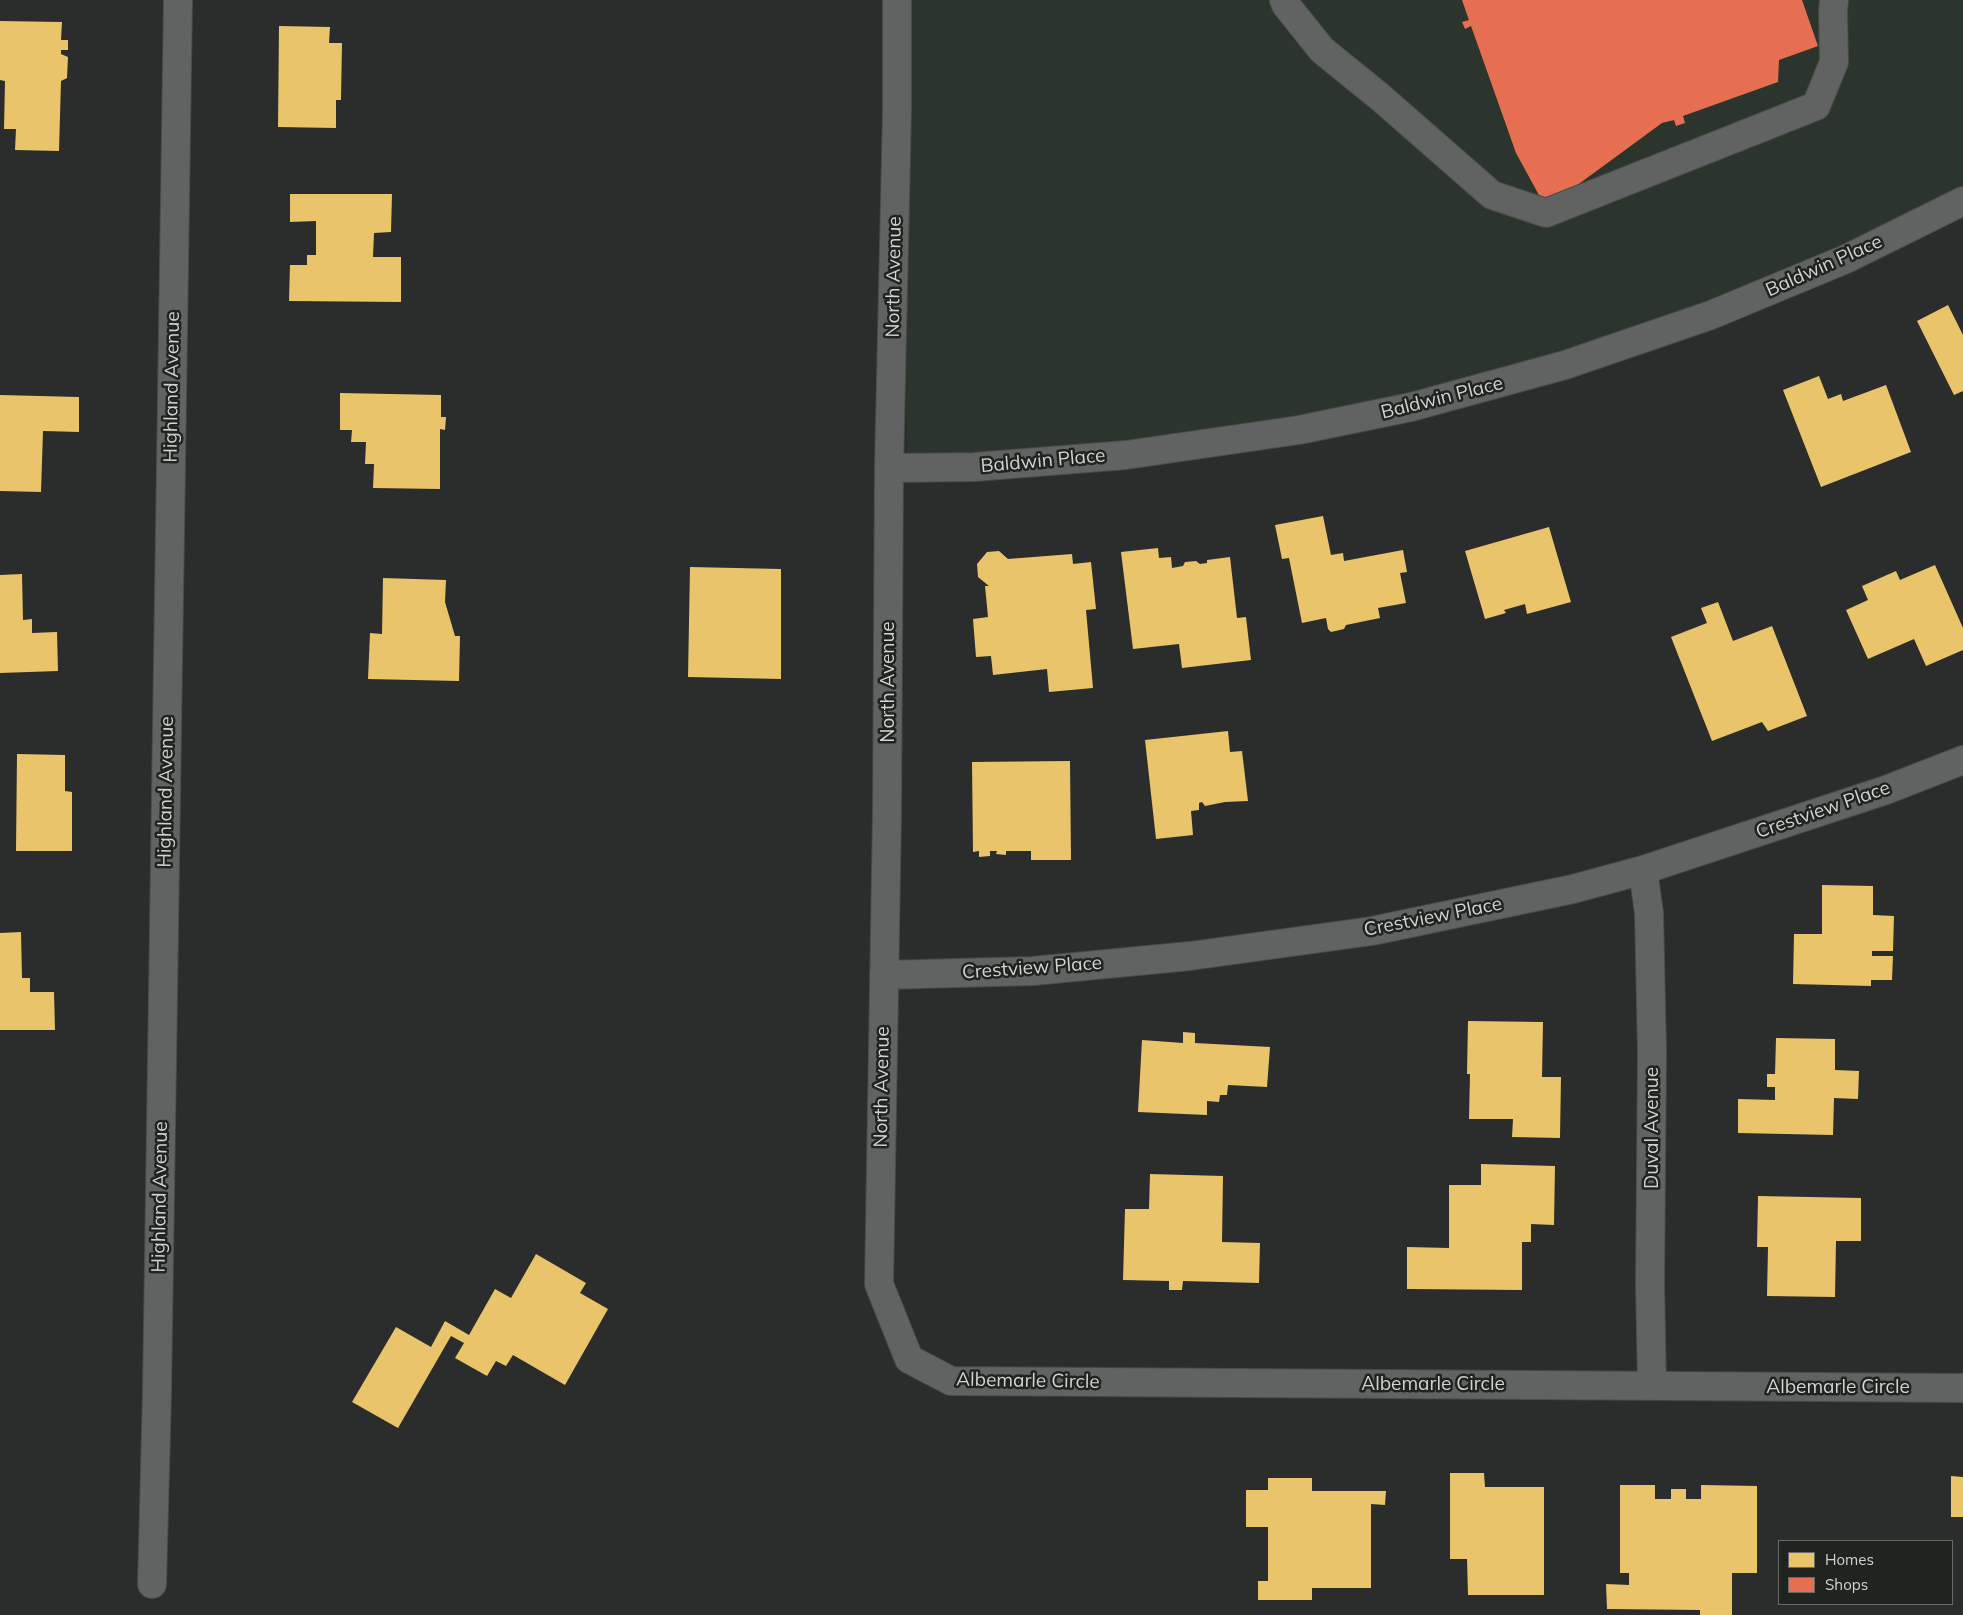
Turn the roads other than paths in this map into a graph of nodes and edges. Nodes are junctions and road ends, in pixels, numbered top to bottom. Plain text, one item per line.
1 (178, 0) edge
2 (897, 0) edge
3 (1284, 0) edge
4 (1834, 0) edge
5 (1963, 201) edge
6 (889, 468) junction
7 (1963, 760) edge
8 (1643, 870) junction
9 (884, 975) junction
10 (908, 1359) joint
11 (1652, 1386) junction
12 (1963, 1388) edge
13 (152, 1584) dead end

1 - 13 street, Highland Avenue
2 - 6 street, North Avenue
3 - 4 street
5 - 6 street, Baldwin Place
6 - 9 street, North Avenue
7 - 8 street, Crestview Place
8 - 9 street, Crestview Place
8 - 11 street, Duval Avenue
9 - 10 street, North Avenue
10 - 11 street, Albemarle Circle
11 - 12 street, Albemarle Circle

